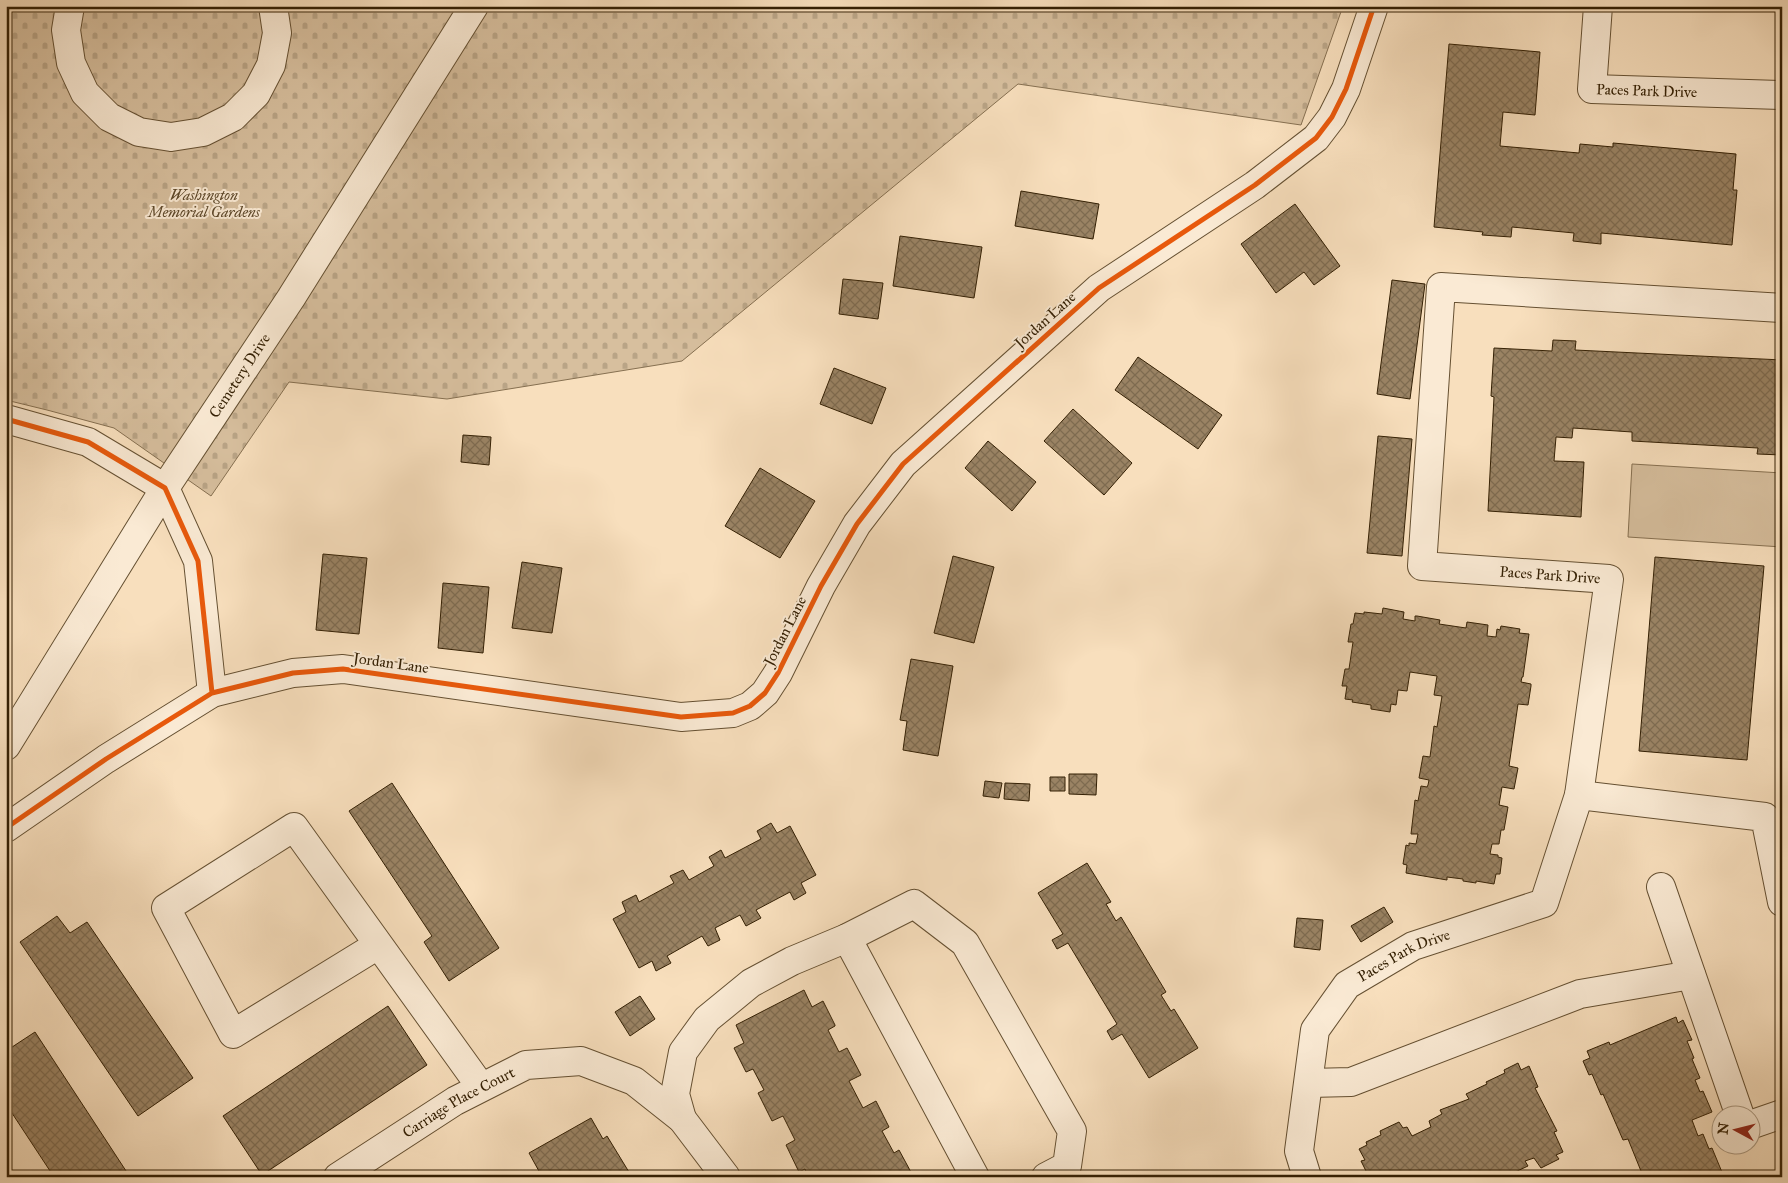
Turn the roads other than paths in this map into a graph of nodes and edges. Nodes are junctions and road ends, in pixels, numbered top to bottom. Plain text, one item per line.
1 (70, 6) edge
2 (273, 6) edge
3 (474, 6) edge
4 (1374, 6) edge
5 (1598, 6) edge
6 (1782, 95) edge
7 (1782, 308) edge
8 (6, 419) edge
9 (166, 488) junction
10 (212, 693) junction
11 (6, 746) edge
12 (1578, 795) junction
13 (6, 828) edge
14 (1661, 887) dead end
15 (1782, 902) edge
16 (847, 938) junction
17 (378, 945) junction
18 (1691, 975) junction
19 (1309, 1083) junction
20 (481, 1087) junction
21 (1737, 1106) edge
22 (1782, 1114) edge
23 (682, 1119) junction
24 (1760, 1122) edge
25 (338, 1177) edge
26 (726, 1177) edge
27 (975, 1177) edge
28 (1046, 1177) edge
29 (1307, 1177) edge

1 - 2 street
3 - 9 street, Cemetery Drive
4 - 10 street, Jordan Lane
5 - 6 street, Paces Park Drive
7 - 12 street, Paces Park Drive
8 - 9 street
9 - 10 street
9 - 11 street, Cemetery Drive
10 - 13 street, Jordan Lane
12 - 15 street
12 - 19 street, Paces Park Drive
14 - 18 street
16 - 23 street
16 - 27 street
16 - 28 street
17 - 17 street
17 - 20 street
18 - 19 street
18 - 21 street
19 - 29 street, Paces Park Drive
20 - 23 street, Carriage Place Court
20 - 25 street, Carriage Place Court
22 - 24 street
23 - 26 street, Carriage Place Court

